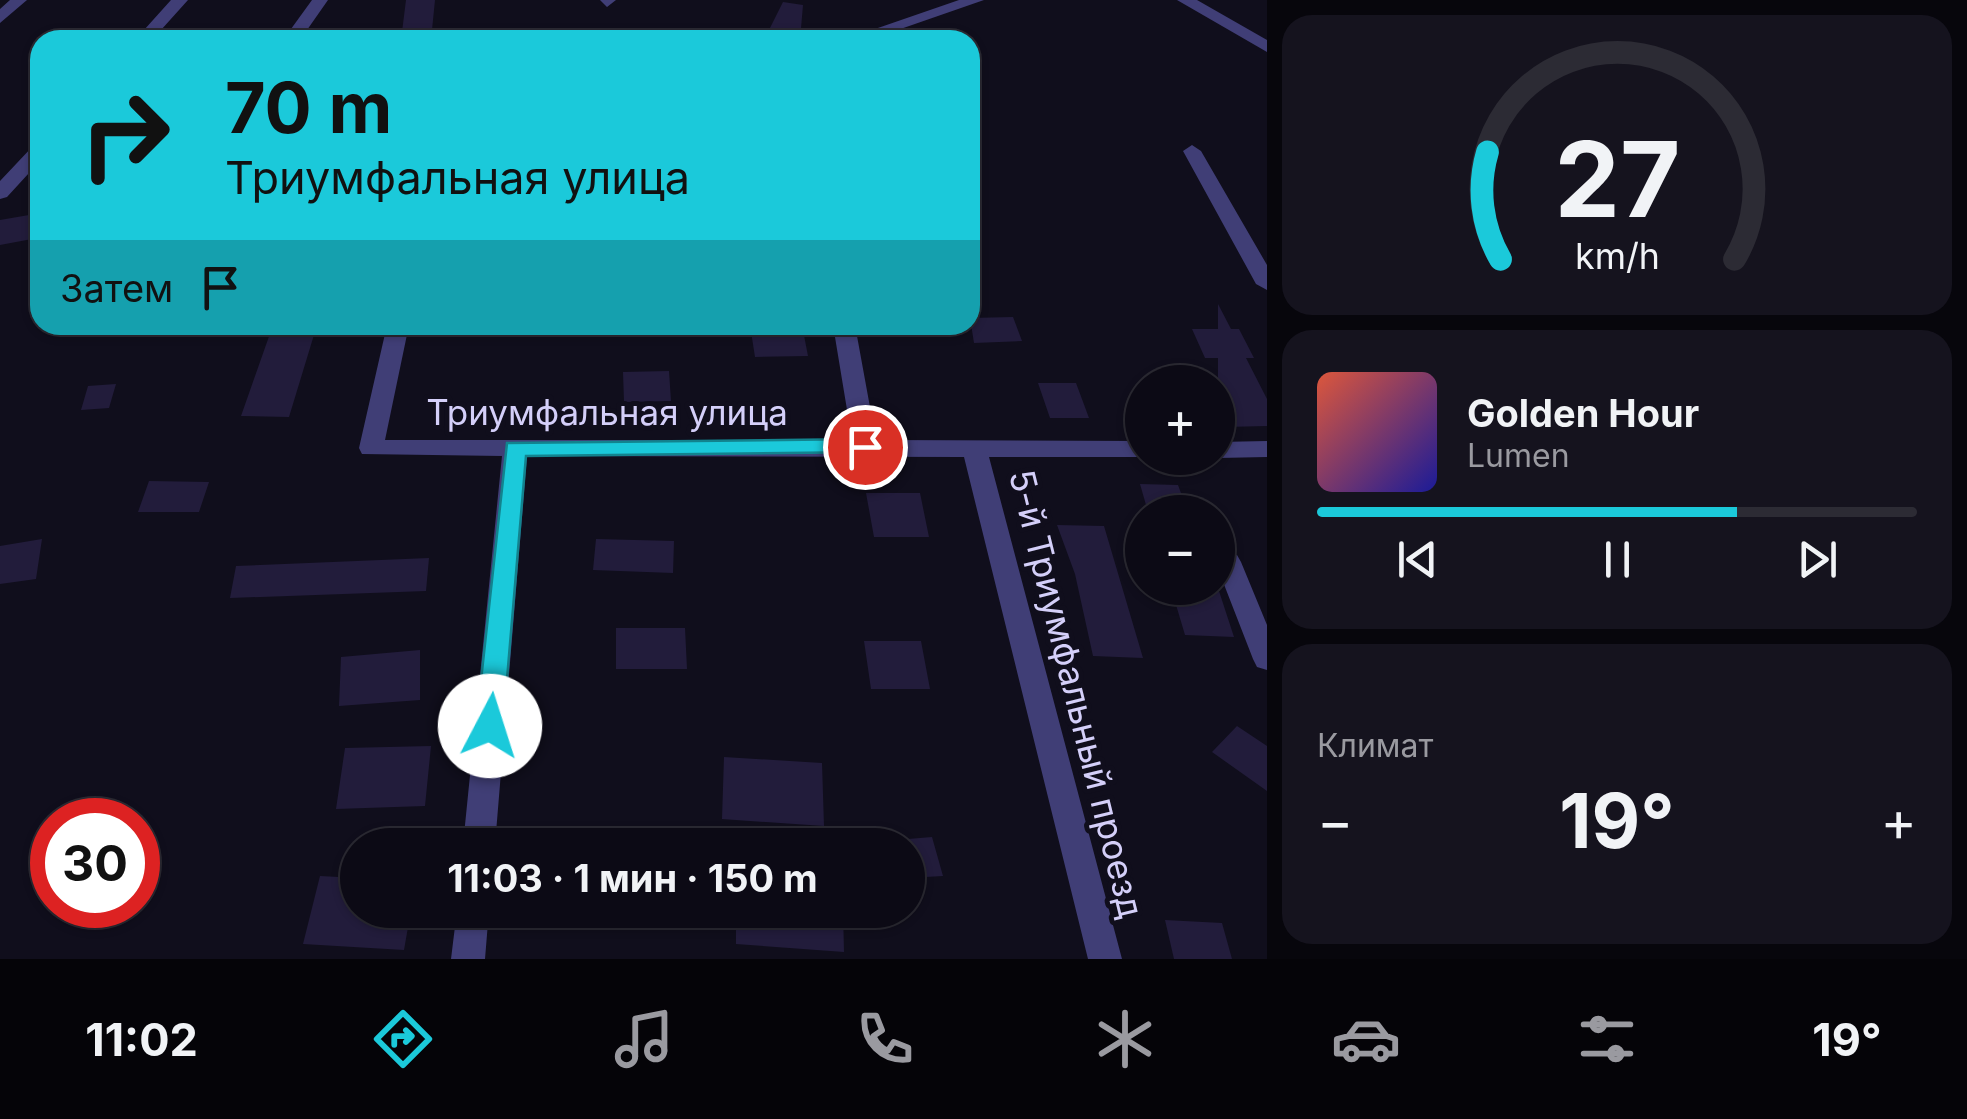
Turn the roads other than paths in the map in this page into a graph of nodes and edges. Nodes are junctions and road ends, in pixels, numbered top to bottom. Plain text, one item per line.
1 (19, 0) edge
2 (180, 0) edge
3 (320, 0) edge
4 (976, 0) edge
5 (1185, 0) edge
6 (0, 18) edge
7 (884, 29) dead end
8 (152, 30) edge
9 (298, 30) edge
10 (1267, 47) edge
11 (1192, 150) dead end
12 (30, 161) edge
13 (0, 193) edge
14 (1267, 284) edge
15 (396, 335) edge
16 (846, 335) edge
17 (865, 447) junction
18 (974, 447) junction
19 (515, 448) junction
20 (1267, 449) edge
21 (1125, 450) edge
22 (1235, 450) edge
23 (1235, 579) edge
24 (1267, 659) edge
25 (480, 828) edge
26 (471, 928) edge
27 (468, 959) edge
28 (1105, 959) edge

1 - 6 street
2 - 8 street
3 - 9 street
4 - 7 street
5 - 10 street
11 - 14 street
12 - 13 street
15 - 19 street, Триумфальная улица
16 - 17 street
17 - 18 street, Триумфальная улица
17 - 19 street, Триумфальная улица
18 - 21 street, Триумфальная улица
18 - 28 street, 5-й Триумфальный проезд
19 - 25 street
20 - 22 street
23 - 24 street
26 - 27 street

